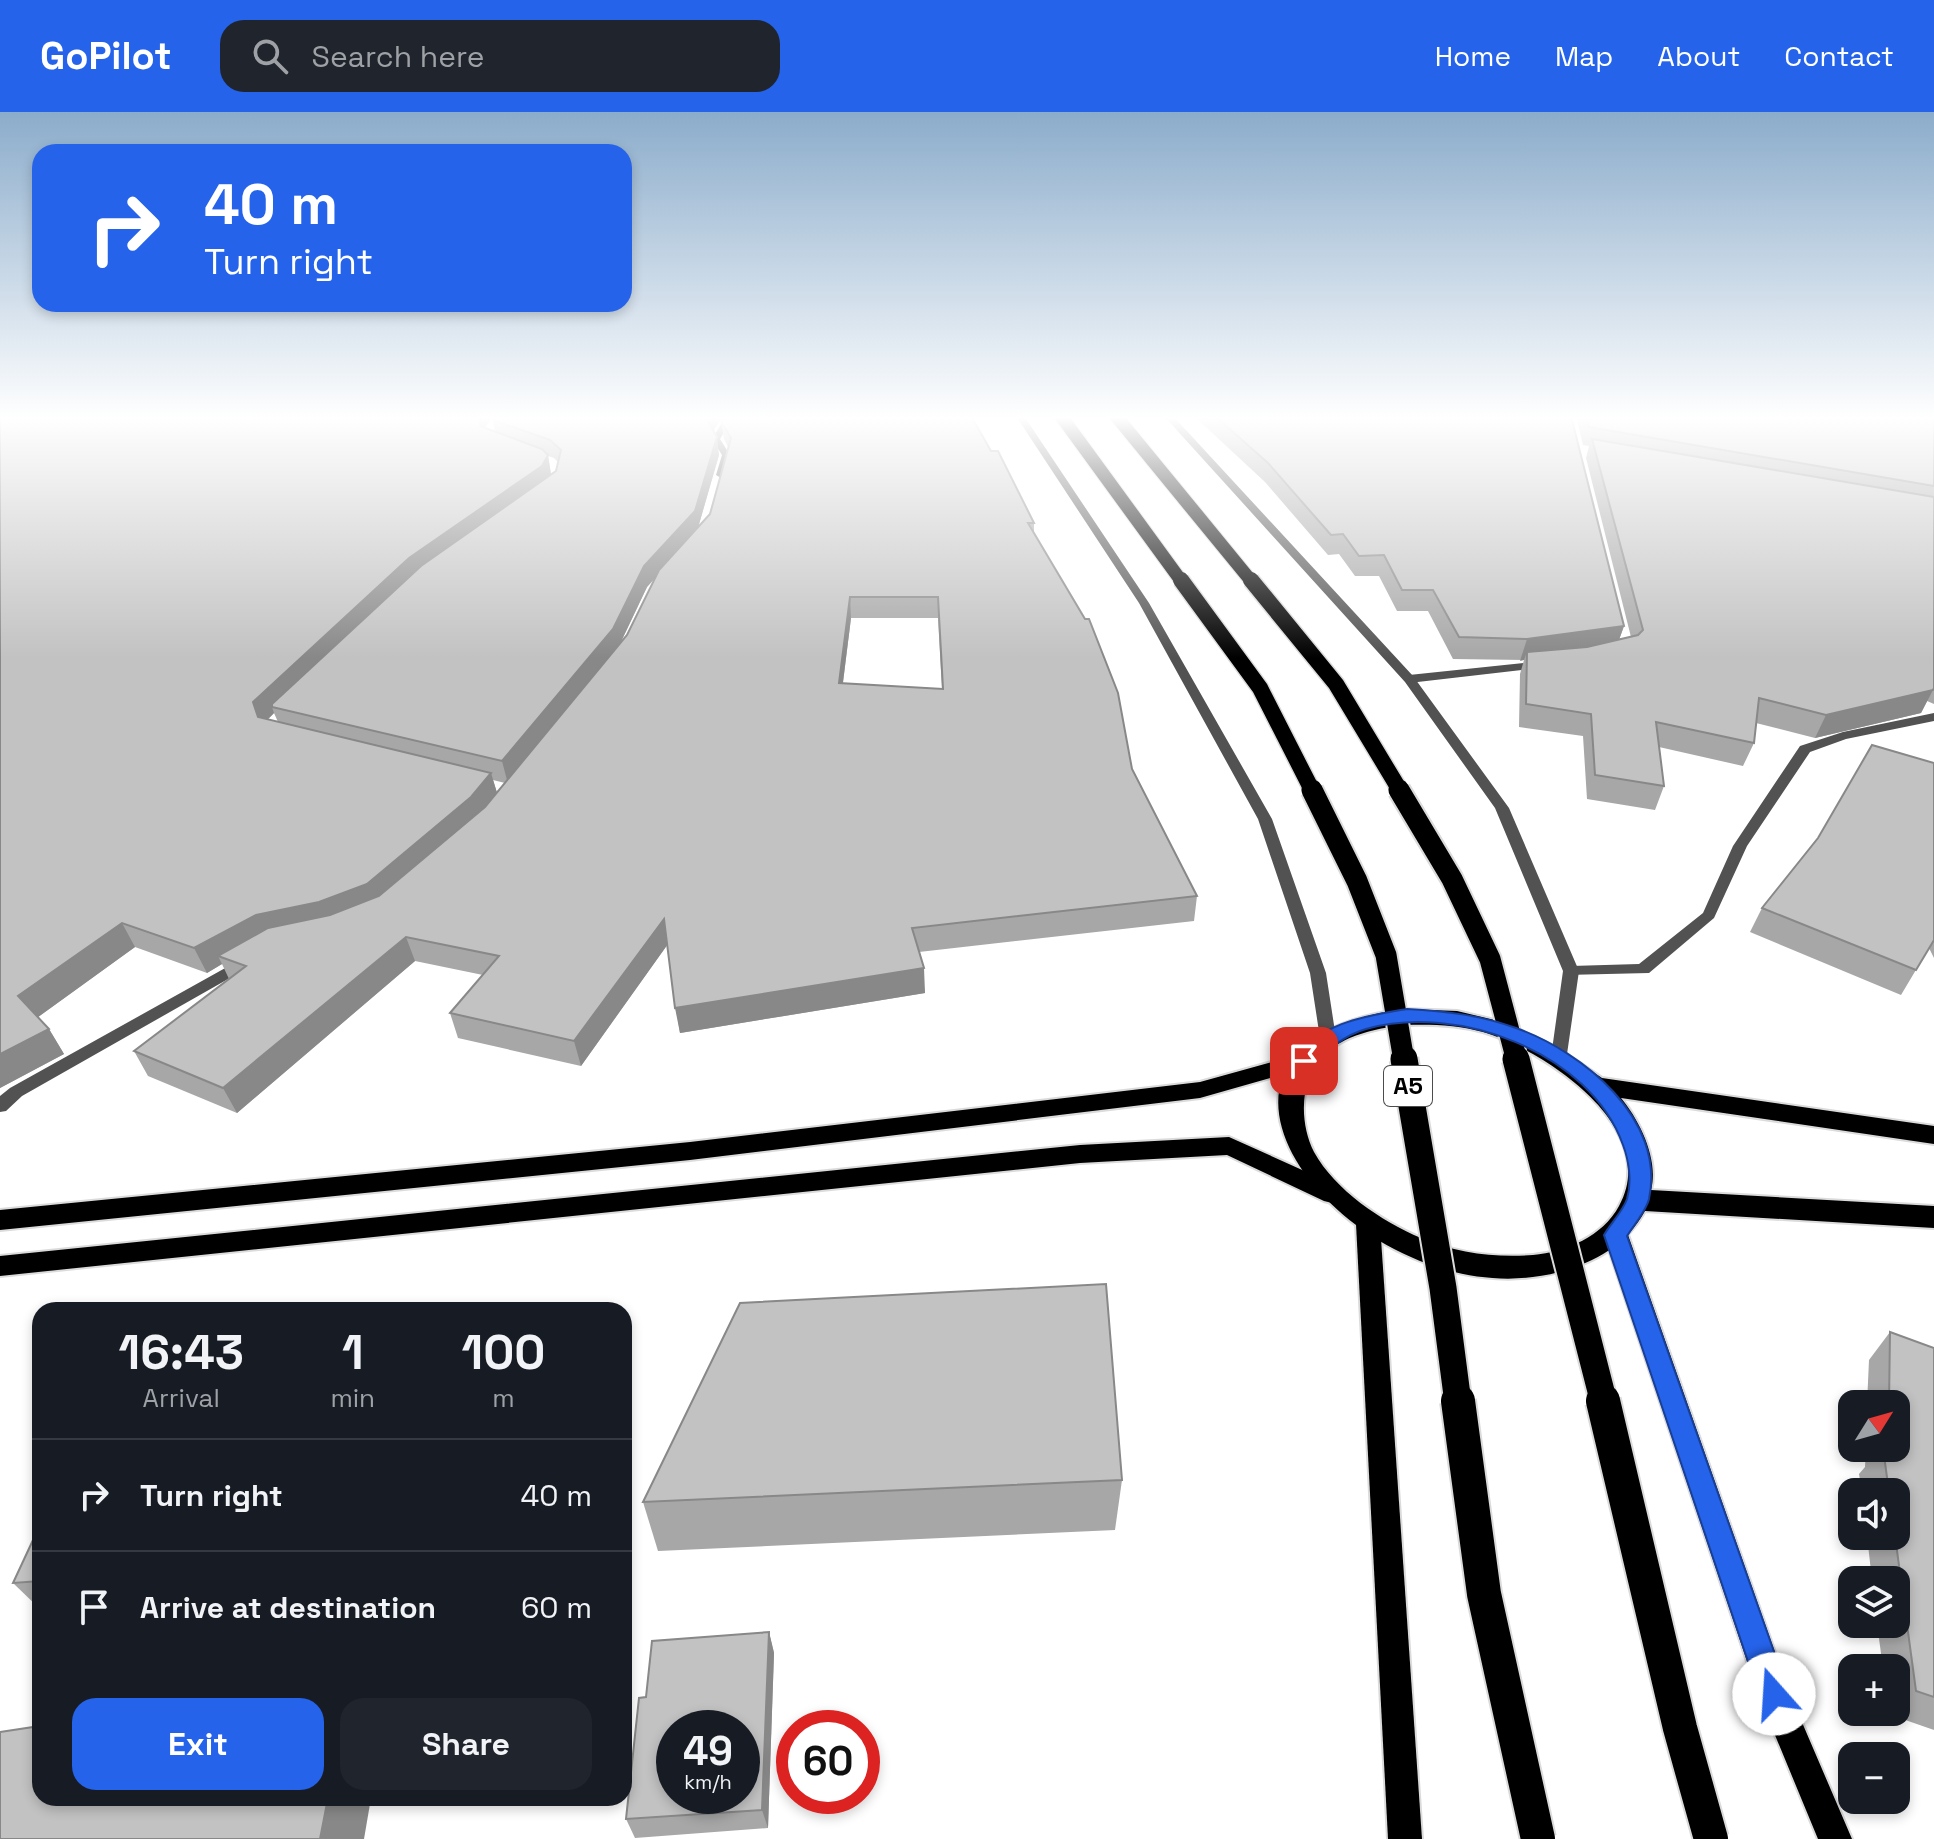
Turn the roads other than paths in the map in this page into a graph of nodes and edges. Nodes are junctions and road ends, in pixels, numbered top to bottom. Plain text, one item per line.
1 (1073, 497) edge
2 (1120, 497) edge
3 (1182, 497) edge
4 (1242, 497) edge
5 (1564, 663) edge
6 (1409, 679) junction
7 (1934, 717) edge
8 (260, 953) edge
9 (1571, 971) junction
10 (1328, 1038) junction
11 (1560, 1057) junction
12 (1304, 1061) junction
13 (1596, 1086) junction
14 (0, 1106) edge
15 (1934, 1135) edge
16 (1332, 1194) junction
17 (1638, 1200) junction
18 (1934, 1217) edge
19 (0, 1220) edge
20 (1368, 1224) junction
21 (1616, 1235) junction
22 (0, 1266) edge
23 (1405, 1839) edge
24 (1538, 1839) edge
25 (1711, 1839) edge
26 (1835, 1839) edge

1 - 10 street
2 - 24 highway, A5, bridge
3 - 25 highway, bridge
4 - 6 street
5 - 6 street
6 - 9 street
7 - 9 street
8 - 14 street
9 - 11 street
10 - 11 highway
10 - 12 highway
11 - 13 highway
12 - 16 highway
12 - 19 main road
13 - 15 highway
13 - 17 highway
16 - 20 highway
16 - 22 main road
17 - 18 highway
17 - 21 highway
20 - 21 highway
20 - 23 main road
21 - 26 main road

